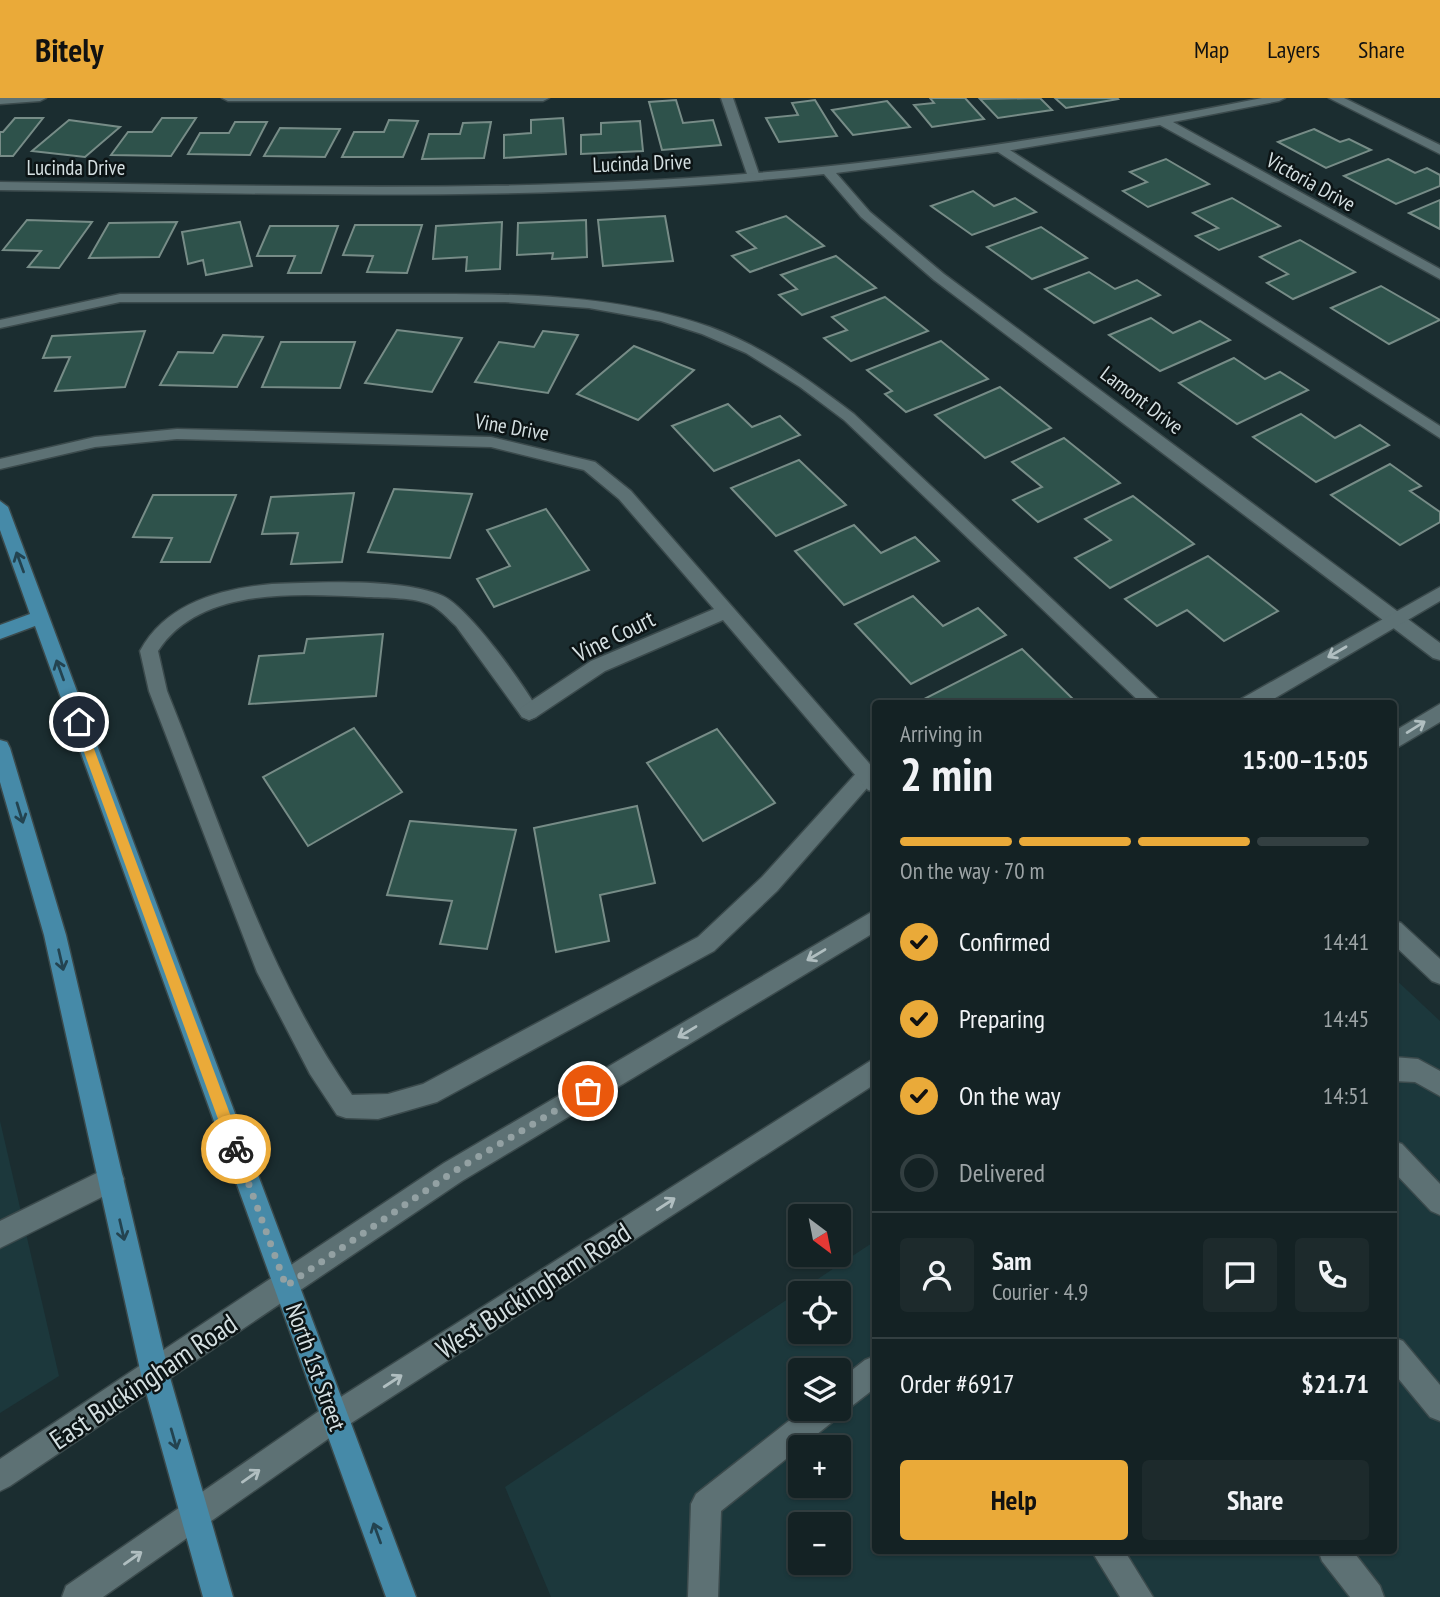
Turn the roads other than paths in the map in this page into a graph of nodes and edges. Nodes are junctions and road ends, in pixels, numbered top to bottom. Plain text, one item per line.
1 (40, 98) edge
2 (228, 98) edge
3 (543, 98) edge
4 (726, 98) edge
5 (1279, 98) edge
6 (1335, 98) edge
7 (0, 101) edge
8 (1163, 122) junction
9 (1002, 149) junction
10 (1440, 150) edge
11 (828, 171) junction
12 (754, 177) junction
13 (0, 186) edge
14 (1440, 275) edge
15 (0, 324) edge
16 (1440, 433) edge
17 (0, 464) edge
18 (0, 507) edge
19 (1440, 593) edge
20 (725, 612) junction
21 (40, 617) junction
22 (1396, 618) junction
23 (0, 632) edge
24 (1440, 653) edge
25 (1151, 700) edge
26 (1255, 700) edge
27 (1440, 712) edge
28 (1397, 739) edge
29 (0, 748) edge
30 (871, 779) edge
31 (872, 922) edge
32 (1397, 934) edge
33 (1440, 974) edge
34 (1397, 1069) edge
35 (872, 1072) edge
36 (1440, 1084) edge
37 (1397, 1157) edge
38 (111, 1179) junction
39 (1440, 1202) edge
40 (0, 1235) edge
41 (286, 1286) junction
42 (1397, 1356) edge
43 (872, 1372) edge
44 (155, 1374) junction
45 (851, 1389) edge
46 (1440, 1406) edge
47 (335, 1417) junction
48 (811, 1421) edge
49 (0, 1476) edge
50 (195, 1515) junction
51 (1109, 1554) edge
52 (1336, 1554) edge
53 (77, 1597) edge
54 (218, 1597) edge
55 (401, 1597) edge
56 (703, 1597) edge
57 (1138, 1597) edge
58 (1369, 1597) edge

1 - 7 street
2 - 3 street
4 - 12 street
5 - 8 street, Lucinda Drive
6 - 10 street
8 - 9 street, Lucinda Drive
8 - 14 street, Victoria Drive
9 - 11 street, Lucinda Drive
9 - 16 street
11 - 12 street, Lucinda Drive
11 - 22 street, Lamont Drive
12 - 13 street, Lucinda Drive
15 - 25 street
17 - 20 street, Vine Drive
21 -> 18 main road, North 1st Street
19 - 22 street
20 - 30 street, Vine Drive
20 - 30 street, Vine Court
21 - 23 main road
41 -> 21 main road, North 1st Street
22 - 24 street, Lamont Drive
22 -> 26 street
28 -> 27 street
29 -> 38 main road
31 -> 41 street
32 - 33 street
34 - 36 street
47 -> 35 street, West Buckingham Road
37 - 39 street
38 - 40 street
38 -> 44 main road
41 - 44 street, East Buckingham Road
41 - 47 main road, North 1st Street
42 - 46 street
43 - 45 street
44 - 49 street, East Buckingham Road
44 -> 50 main road
50 -> 47 street, West Buckingham Road
55 -> 47 main road, North 1st Street
48 - 56 street
53 -> 50 street
50 - 54 main road
51 - 57 street
52 - 58 street

